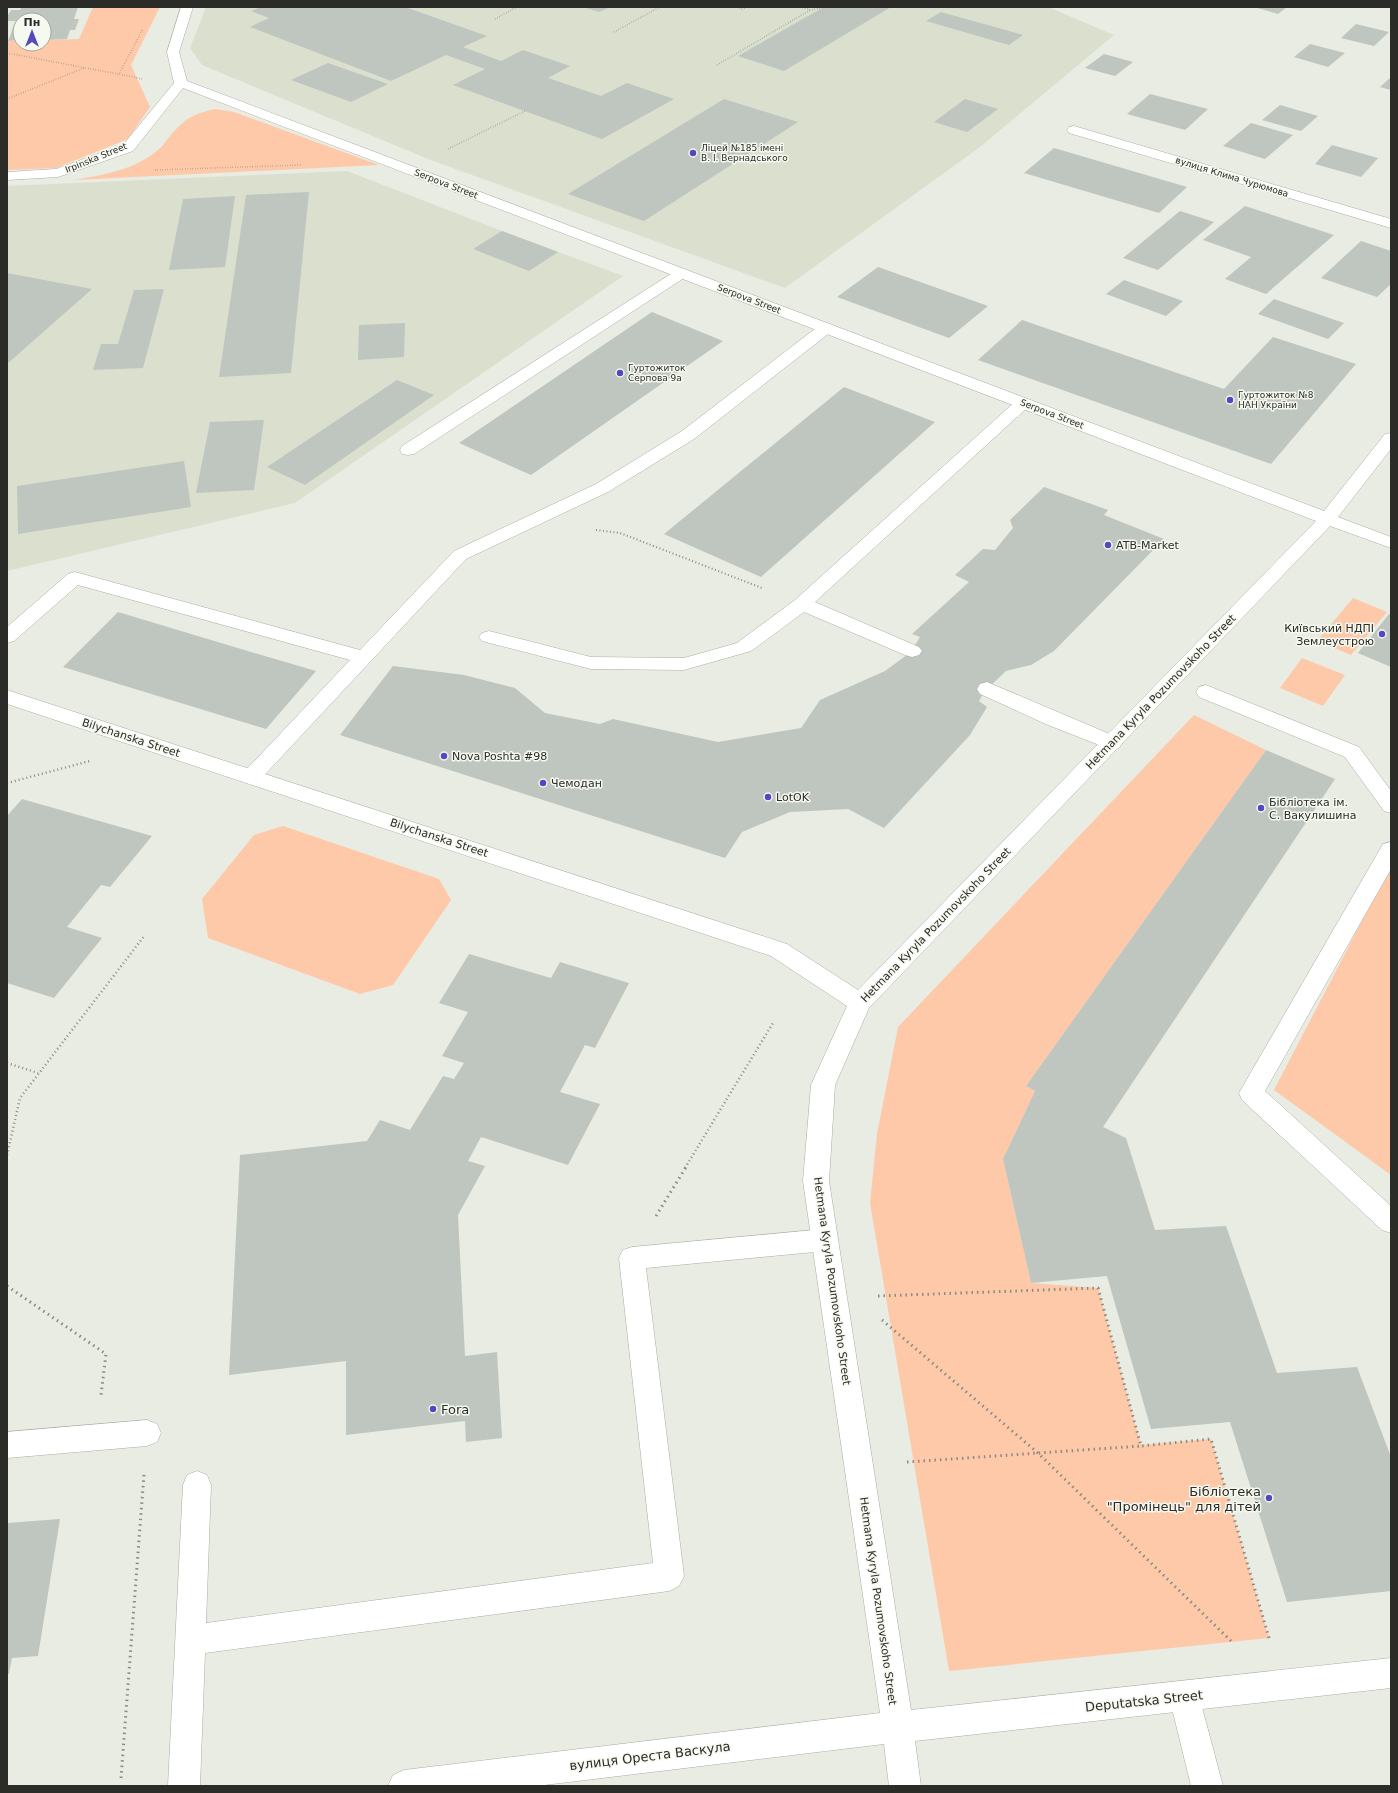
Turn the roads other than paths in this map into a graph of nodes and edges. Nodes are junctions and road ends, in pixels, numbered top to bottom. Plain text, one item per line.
1 (187, 7) edge
2 (181, 83) junction
3 (1074, 130) dead end
4 (7, 176) edge
5 (1391, 224) edge
6 (682, 274) junction
7 (826, 328) junction
8 (1023, 403) junction
9 (1391, 438) edge
10 (408, 450) dead end
11 (1328, 519) junction
12 (1391, 543) edge
13 (802, 604) junction
14 (7, 636) edge
15 (490, 637) dead end
16 (912, 651) dead end
17 (364, 657) junction
18 (987, 689) dead end
19 (1206, 692) dead end
20 (7, 697) edge
21 (1112, 743) junction
22 (251, 777) junction
23 (1391, 806) edge
24 (1391, 850) edge
25 (860, 1003) junction
26 (1386, 1211) edge
27 (825, 1240) junction
28 (147, 1433) road end
29 (7, 1445) edge
30 (197, 1485) dead end
31 (190, 1640) junction
32 (1391, 1673) edge
33 (1184, 1696) junction
34 (896, 1728) junction
35 (184, 1786) edge
36 (404, 1786) edge
37 (905, 1786) edge
38 (1207, 1786) edge

1 - 2 street
2 - 4 street, Irpinska Street
2 - 6 street, Serpova Street
3 - 5 street, вулиця Клима Чурюмова
6 - 7 street, Serpova Street
6 - 10 street
7 - 8 street, Serpova Street
7 - 17 street
8 - 11 street, Serpova Street
8 - 13 street
9 - 11 street, Hetmana Kyryla Pozumovskoho Street
11 - 12 street, Serpova Street
11 - 21 street, Hetmana Kyryla Pozumovskoho Street
13 - 15 street
13 - 16 street
14 - 17 street
17 - 22 street
18 - 21 street
19 - 23 street
20 - 22 street, Bilychanska Street
21 - 25 street, Hetmana Kyryla Pozumovskoho Street
22 - 25 street, Bilychanska Street
24 - 26 street
25 - 27 street, Hetmana Kyryla Pozumovskoho Street
27 - 31 street
27 - 34 street, Hetmana Kyryla Pozumovskoho Street
28 - 29 street
30 - 31 street
31 - 35 street
32 - 33 street, Deputatska Street
33 - 34 street, Deputatska Street
33 - 38 street
34 - 36 street, вулиця Ореста Васкула
34 - 37 street, Hetmana Kyryla Pozumovskoho Street

